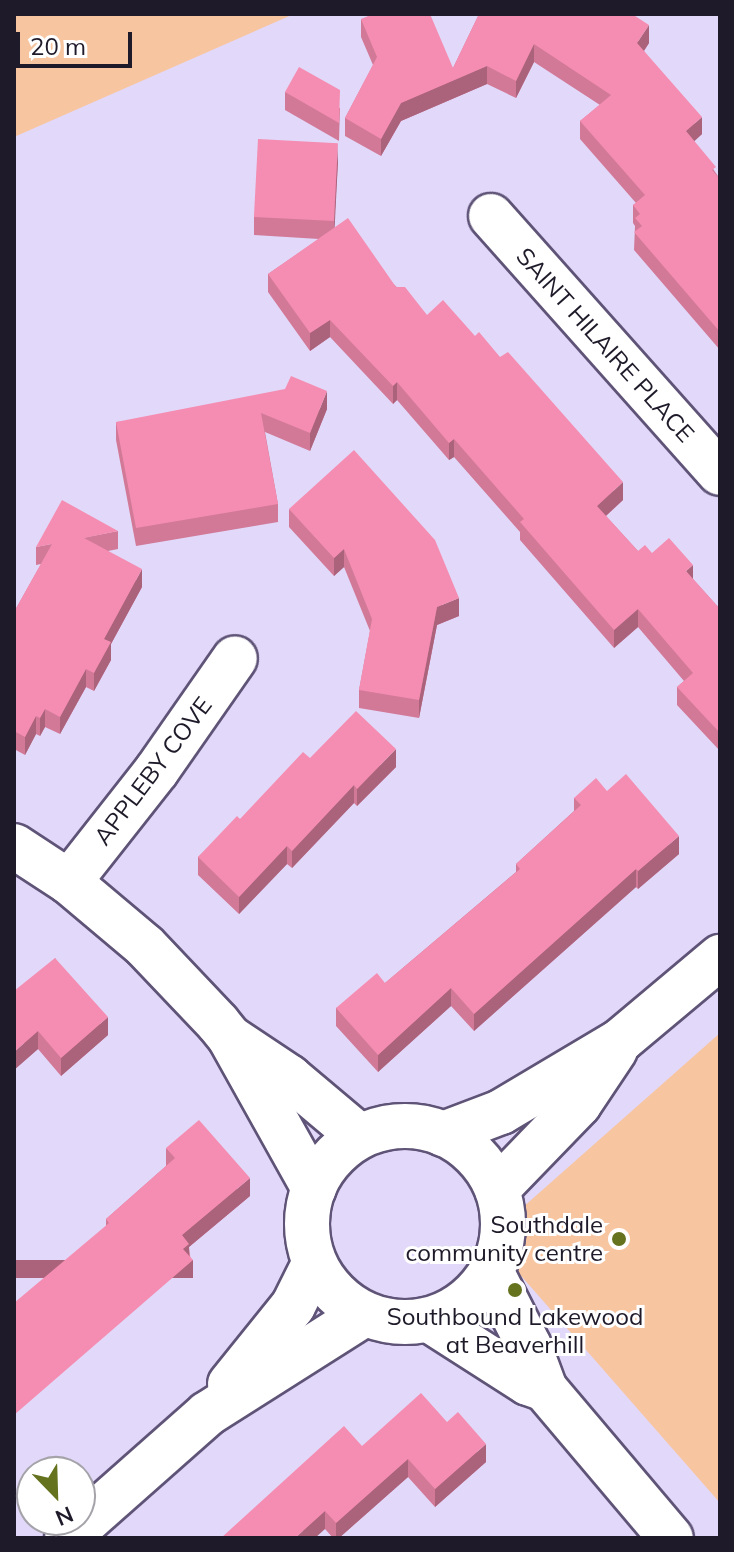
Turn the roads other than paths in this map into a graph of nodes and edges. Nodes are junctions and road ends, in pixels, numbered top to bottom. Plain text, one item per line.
1 (491, 216) dead end
2 (720, 473) edge
3 (235, 658) dead end
4 (16, 849) edge
5 (69, 882) junction
6 (720, 957) edge
7 (230, 1038) junction
8 (620, 1041) junction
9 (443, 1134) junction
10 (359, 1136) junction
11 (314, 1188) junction
12 (497, 1189) junction
13 (314, 1264) junction
14 (492, 1273) junction
15 (363, 1315) junction
16 (431, 1321) junction
17 (545, 1389) junction
18 (207, 1414) junction
19 (67, 1538) edge
20 (671, 1538) edge

1 - 2 street, SAINT HILAIRE PLACE
3 - 5 street, APPLEBY COVE
4 - 5 street
5 - 7 street
6 - 8 street
7 - 10 street
7 - 11 street
8 - 9 street
8 - 12 street
9 - 10 street
9 - 12 street
10 - 11 street
11 - 13 street
12 - 14 street
13 - 15 street
13 - 18 street
14 - 16 street
14 - 17 street
15 - 16 street
15 - 18 street
16 - 17 street
17 - 20 street
18 - 19 street

